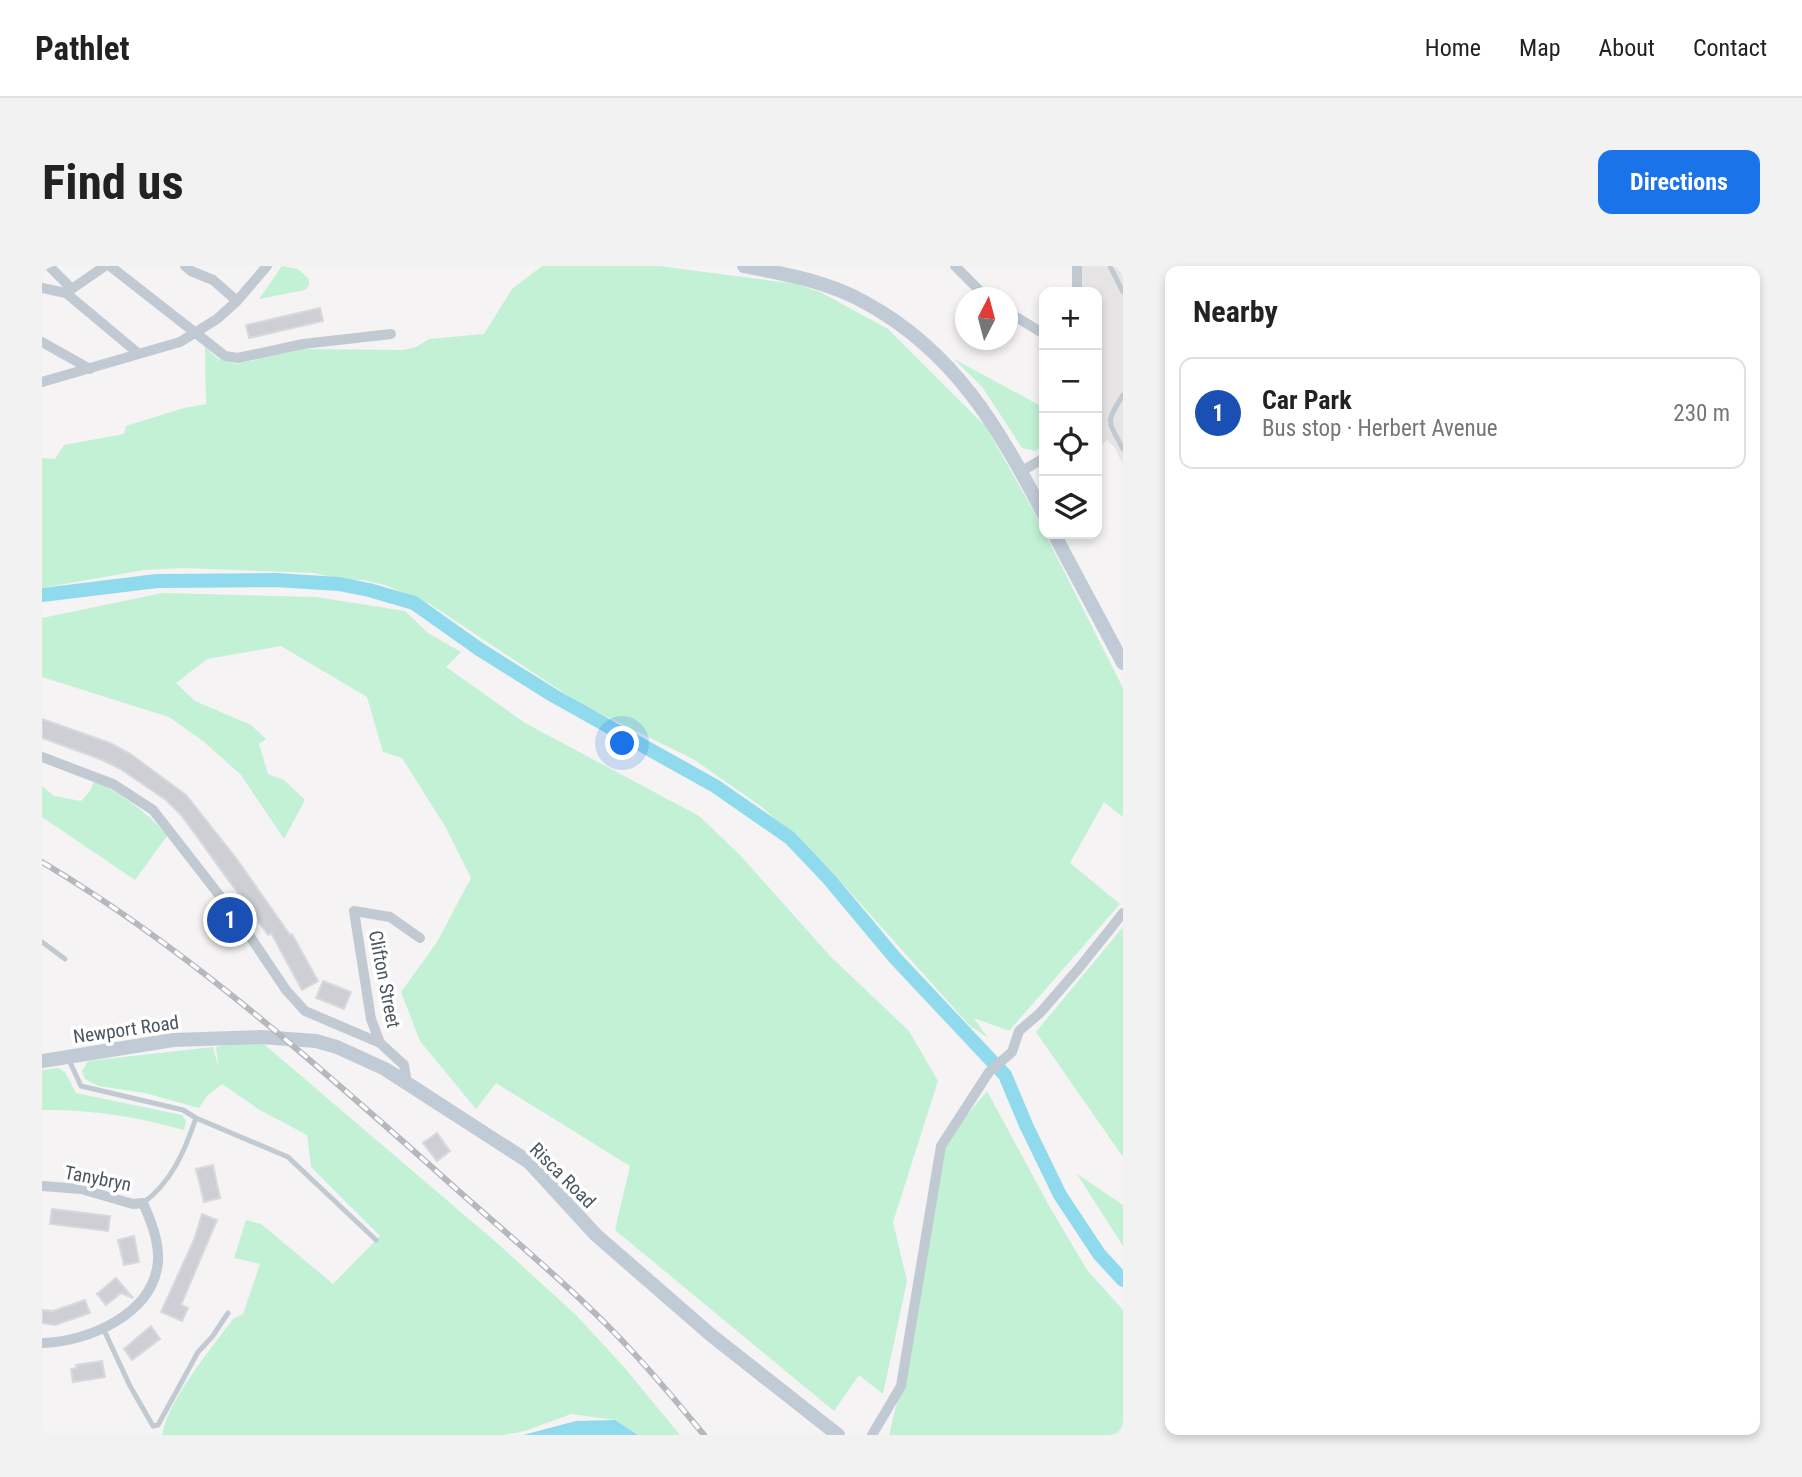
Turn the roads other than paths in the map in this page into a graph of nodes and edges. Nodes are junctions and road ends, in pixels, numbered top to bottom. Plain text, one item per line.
1 (49, 266) edge
2 (107, 266) edge
3 (186, 266) edge
4 (267, 266) edge
5 (744, 266) edge
6 (955, 266) edge
7 (1077, 266) edge
8 (1110, 266) edge
9 (976, 287) edge
10 (1077, 287) edge
11 (42, 288) edge
12 (68, 290) junction
13 (1123, 292) edge
14 (237, 301) junction
15 (1018, 319) edge
16 (1039, 331) edge
17 (196, 333) junction
18 (391, 334) dead end
19 (42, 342) edge
20 (139, 354) junction
21 (90, 369) junction
22 (42, 382) edge
23 (1123, 395) edge
24 (1123, 449) edge
25 (1039, 461) edge
26 (1022, 471) junction
27 (1039, 505) edge
28 (1057, 539) edge
29 (1123, 663) edge
30 (42, 757) edge
31 (1123, 913) edge
32 (420, 938) dead end
33 (42, 942) edge
34 (65, 959) dead end
35 (215, 1038) joint
36 (380, 1043) junction
37 (68, 1057) junction
38 (42, 1061) edge
39 (407, 1083) junction
40 (196, 1118) junction
41 (42, 1186) edge
42 (143, 1203) junction
43 (376, 1240) dead end
44 (228, 1313) dead end
45 (103, 1328) junction
46 (42, 1343) edge
47 (838, 1435) edge
48 (872, 1435) edge

1 - 12 street
2 - 12 street
2 - 17 street
3 - 14 street
4 - 14 street
5 - 26 main road
6 - 9 street
7 - 10 street
8 - 13 lane
11 - 12 street
12 - 20 street
14 - 17 street
15 - 16 street
17 - 18 street
17 - 20 street
19 - 21 street
20 - 21 street
21 - 22 street
23 - 24 lane
25 - 26 street
26 - 27 main road
28 - 29 main road
30 - 36 street
31 - 48 street
32 - 36 street, Clifton Street
33 - 34 lane
35 - 37 main road, Newport Road
35 - 39 main road, Risca Road
36 - 39 street
37 - 38 main road, Newport Road
37 - 40 lane
39 - 47 main road, Risca Road
40 - 42 lane
40 - 43 lane
41 - 42 street, Tanybryn
42 - 45 street, Tanybryn
44 - 45 lane
45 - 46 street, Tanybryn

